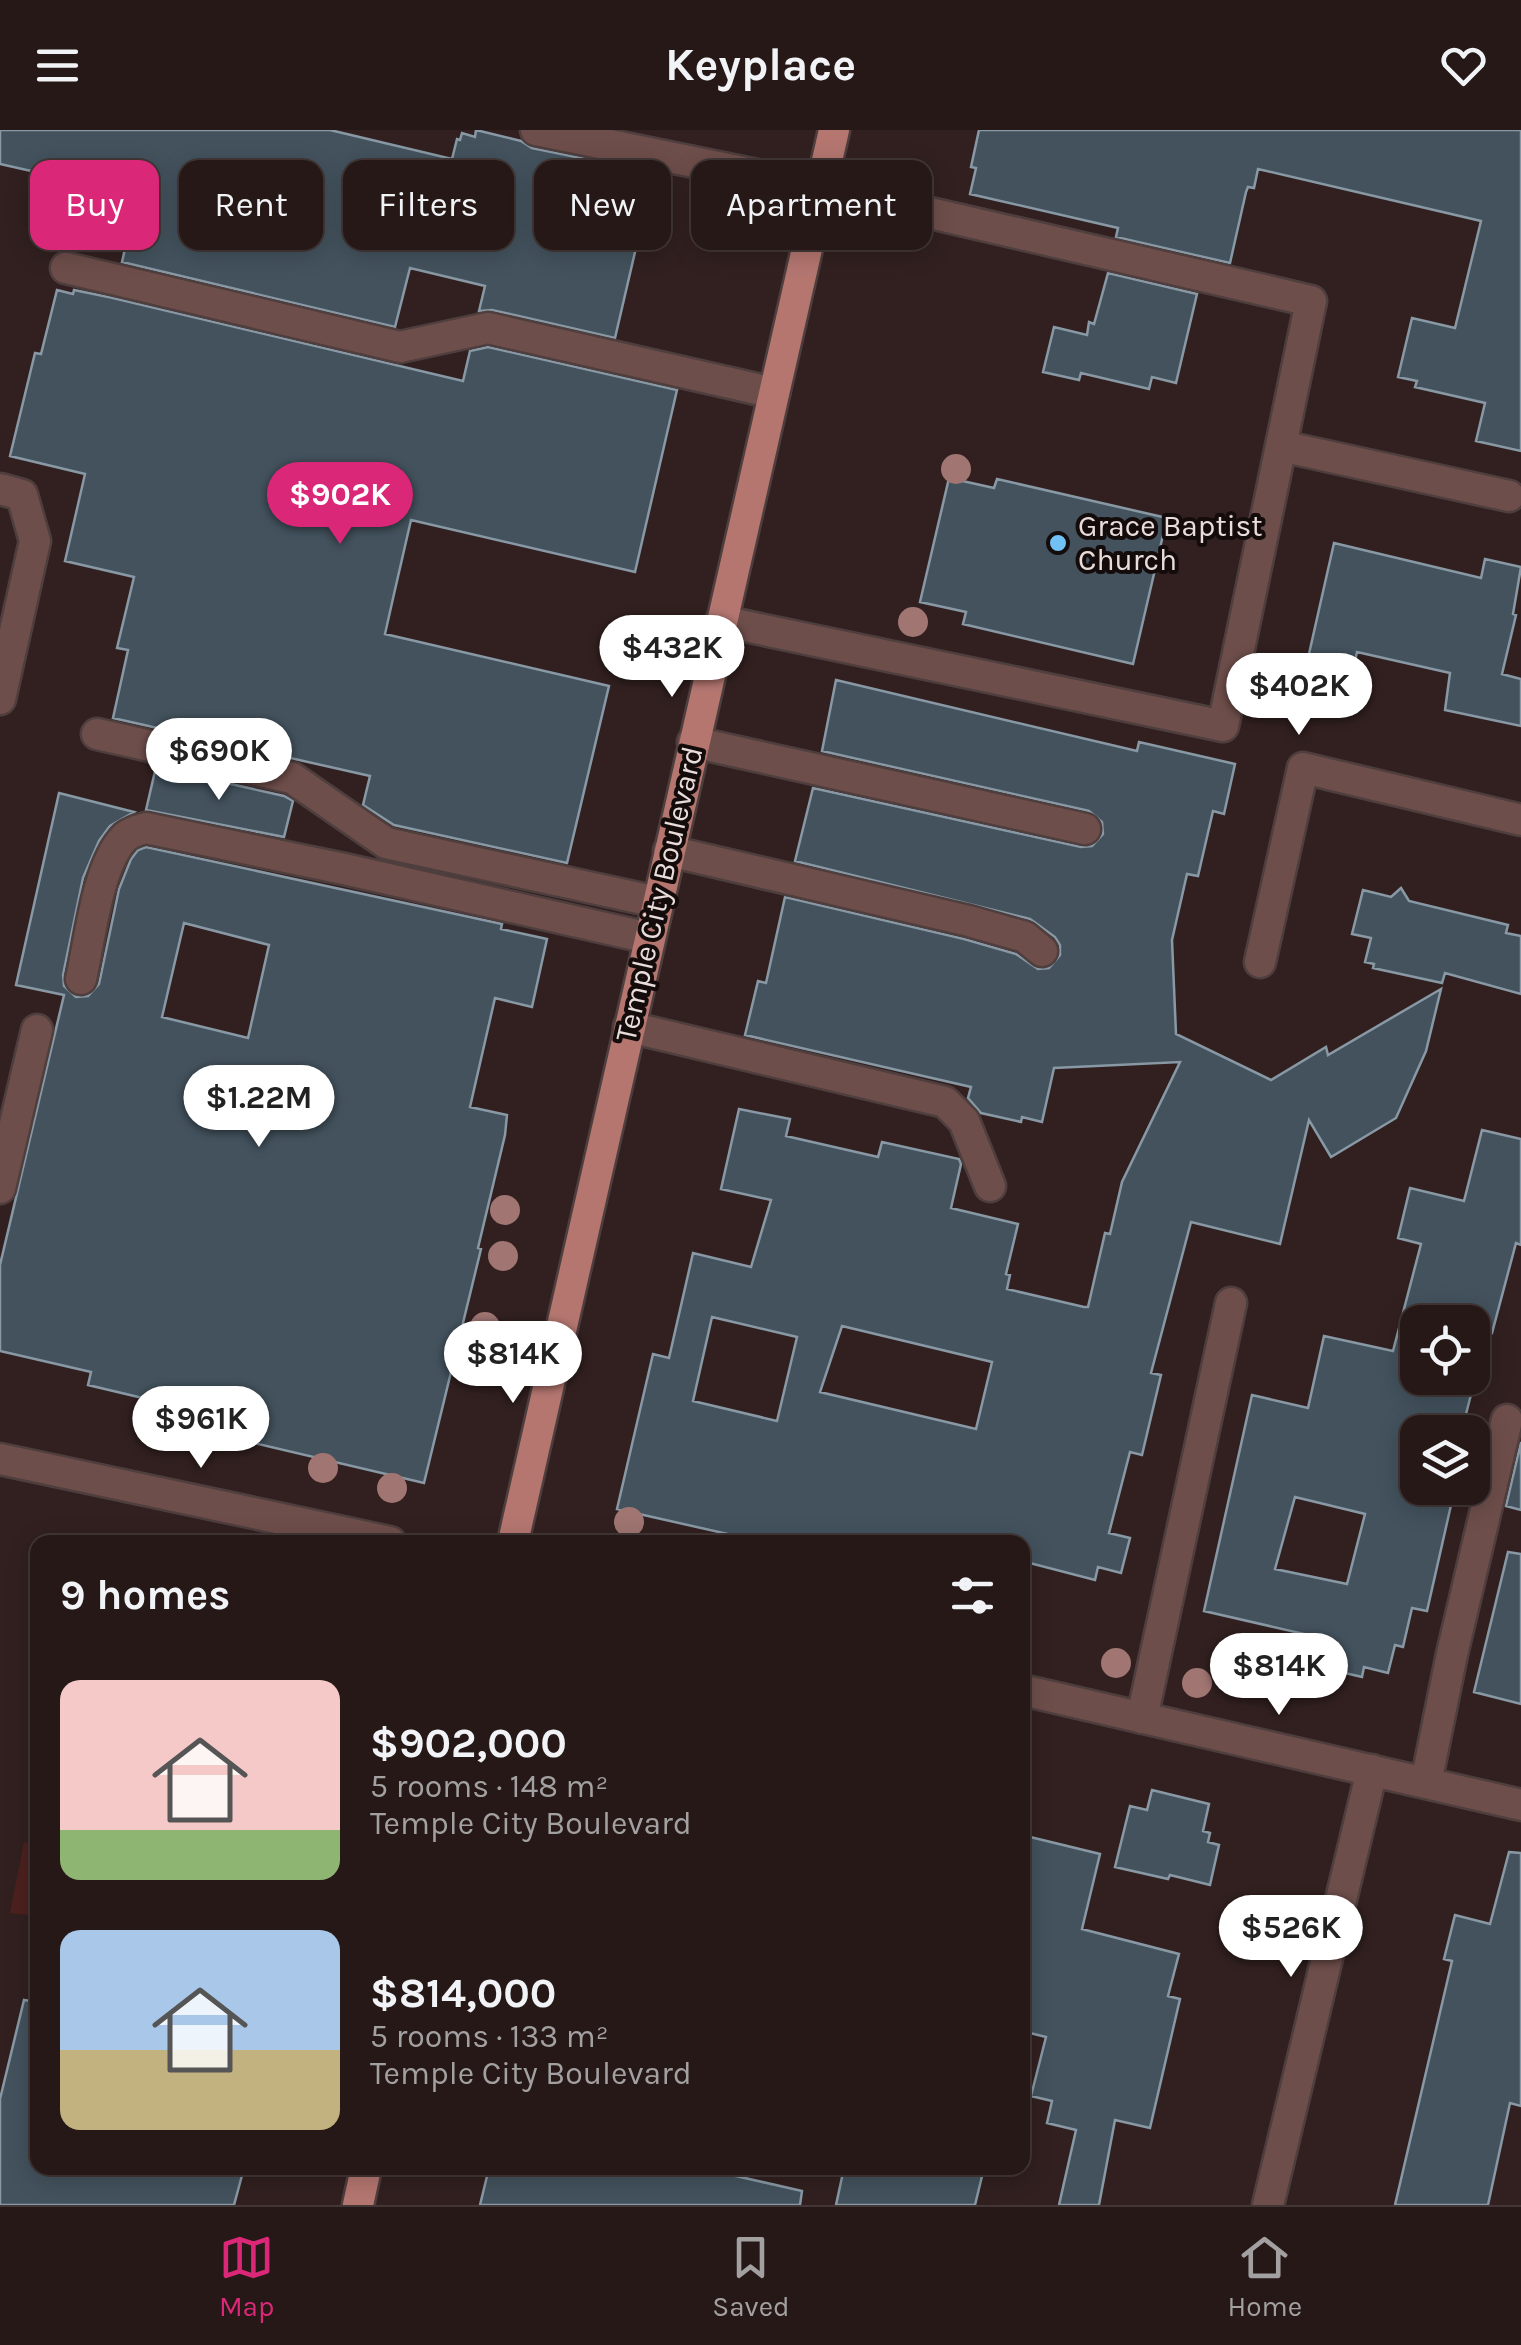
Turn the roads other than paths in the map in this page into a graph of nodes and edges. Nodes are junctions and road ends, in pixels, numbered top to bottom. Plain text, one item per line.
1 (536, 130) edge
2 (834, 130) edge
3 (828, 160) edge
4 (691, 161) edge
5 (932, 213) edge
6 (807, 250) edge
7 (66, 268) dead end
8 (774, 393) junction
9 (1281, 446) junction
10 (0, 489) edge
11 (1509, 496) dead end
12 (720, 621) junction
13 (0, 699) edge
14 (97, 734) dead end
15 (693, 742) junction
16 (1521, 820) edge
17 (1084, 830) dead end
18 (668, 850) junction
19 (657, 902) junction
20 (648, 938) junction
21 (1042, 951) dead end
22 (1260, 962) dead end
23 (81, 979) dead end
24 (629, 1028) junction
25 (37, 1030) dead end
26 (990, 1186) dead end
27 (0, 1188) edge
28 (1231, 1303) dead end
29 (1508, 1420) dead end
30 (0, 1459) edge
31 (357, 1535) edge
32 (515, 1535) edge
33 (1030, 1692) edge
34 (1142, 1718) junction
35 (1372, 1770) junction
36 (1426, 1783) junction
37 (1521, 1805) edge
38 (364, 2175) edge
39 (358, 2205) edge
40 (1268, 2205) edge

1 - 4 street
2 - 3 main road, Temple City Boulevard
5 - 9 street
6 - 8 main road, Temple City Boulevard
7 - 8 street
8 - 12 main road, Temple City Boulevard
9 - 11 street
9 - 12 street
10 - 13 street
12 - 15 main road, Temple City Boulevard
14 - 19 street
15 - 17 street
15 - 18 main road, Temple City Boulevard
16 - 22 street
18 - 19 main road, Temple City Boulevard
18 - 21 street
19 - 20 main road, Temple City Boulevard
20 - 23 street
20 - 24 main road, Temple City Boulevard
24 - 26 street
24 - 32 main road, Temple City Boulevard
25 - 27 street
28 - 34 street
29 - 36 street
30 - 31 street
33 - 34 street
34 - 35 street
35 - 36 street
35 - 40 street
36 - 37 street
38 - 39 main road

